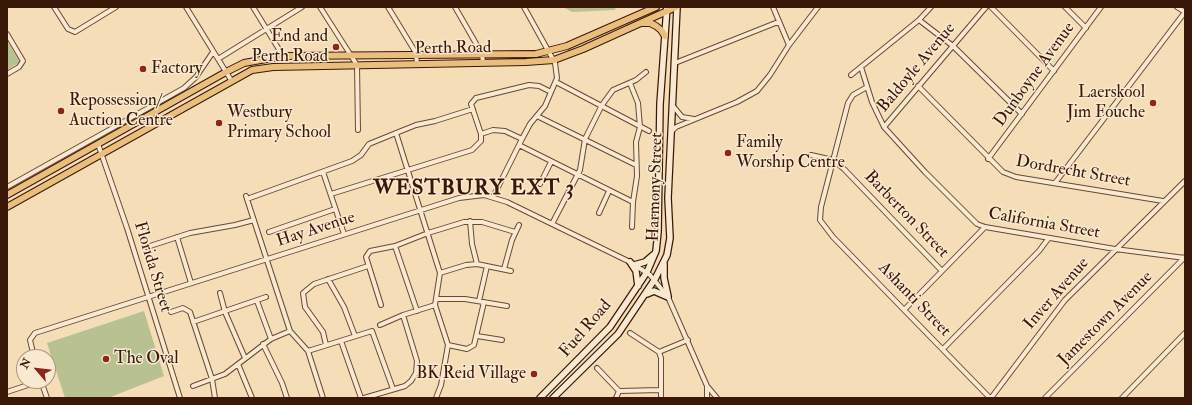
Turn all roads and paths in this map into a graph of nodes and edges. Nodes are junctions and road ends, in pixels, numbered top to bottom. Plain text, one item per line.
1 (54, 7) edge
2 (116, 7) edge
3 (186, 7) edge
4 (253, 7) edge
5 (302, 7) edge
6 (320, 7) edge
7 (388, 7) edge
8 (455, 7) edge
9 (524, 7) edge
10 (656, 7) edge
11 (676, 7) edge
12 (773, 7) edge
13 (818, 7) edge
14 (931, 7) edge
15 (986, 7) edge
16 (991, 7) edge
17 (1065, 7) edge
18 (1101, 7) edge
19 (1177, 7) edge
20 (649, 9) edge
21 (667, 9) edge
22 (1185, 12) edge
23 (919, 20) junction
24 (778, 22) junction
25 (640, 23) junction
26 (266, 28) junction
27 (1086, 28) junction
28 (7, 34) edge
29 (665, 36) junction
30 (789, 45) junction
31 (953, 46) junction
32 (213, 52) junction
33 (549, 52) junction
34 (350, 54) junction
35 (416, 54) junction
36 (482, 54) junction
37 (283, 56) junction
38 (218, 59) junction
39 (554, 60) junction
40 (483, 62) junction
41 (675, 63) junction
42 (417, 64) junction
43 (357, 65) junction
44 (861, 67) junction
45 (226, 72) junction
46 (646, 72) dead end
47 (1054, 72) junction
48 (7, 74) edge
49 (851, 75) dead end
50 (231, 80) junction
51 (556, 82) junction
52 (630, 83) junction
53 (918, 86) junction
54 (867, 87) junction
55 (551, 92) junction
56 (602, 105) junction
57 (673, 106) junction
58 (473, 109) junction
59 (1022, 114) junction
60 (537, 116) junction
61 (694, 119) junction
62 (640, 127) junction
63 (884, 127) junction
64 (358, 130) dead end
65 (649, 131) dead end
66 (672, 131) junction
67 (396, 133) junction
68 (481, 134) junction
69 (522, 139) junction
70 (585, 139) junction
71 (98, 144) junction
72 (519, 145) junction
73 (101, 153) junction
74 (811, 155) dead end
75 (988, 159) junction
76 (833, 160) junction
77 (551, 162) junction
78 (636, 165) junction
79 (408, 170) junction
80 (323, 172) junction
81 (577, 176) junction
82 (1185, 181) edge
83 (1055, 183) junction
84 (540, 184) dead end
85 (7, 187) edge
86 (608, 192) junction
87 (331, 194) junction
88 (7, 195) edge
89 (493, 197) junction
90 (1163, 201) junction
91 (633, 202) junction
92 (7, 207) edge
93 (335, 209) junction
94 (421, 210) junction
95 (599, 213) dead end
96 (254, 220) junction
97 (470, 221) junction
98 (552, 224) junction
99 (519, 225) dead end
100 (632, 227) dead end
101 (985, 227) junction
102 (269, 232) dead end
103 (515, 232) junction
104 (428, 233) junction
105 (344, 234) junction
106 (177, 237) junction
107 (1048, 239) junction
108 (395, 246) junction
109 (147, 247) dead end
110 (1115, 249) junction
111 (656, 251) junction
112 (1185, 257) edge
113 (267, 259) junction
114 (664, 262) junction
115 (632, 263) junction
116 (477, 264) junction
117 (368, 266) junction
118 (487, 266) junction
119 (504, 269) junction
120 (511, 271) dead end
121 (942, 271) junction
122 (647, 272) junction
123 (440, 273) junction
124 (328, 279) junction
125 (655, 279) junction
126 (191, 284) junction
127 (638, 287) junction
128 (220, 293) dead end
129 (644, 296) junction
130 (668, 296) junction
131 (148, 297) junction
132 (266, 297) dead end
133 (436, 299) junction
134 (257, 301) junction
135 (479, 301) junction
136 (484, 302) junction
137 (381, 305) dead end
138 (435, 305) junction
139 (507, 306) dead end
140 (905, 309) junction
141 (417, 311) junction
142 (171, 312) dead end
143 (225, 312) junction
144 (403, 315) junction
145 (193, 322) junction
146 (380, 325) dead end
147 (290, 331) junction
148 (630, 333) dead end
149 (1185, 333) edge
150 (355, 336) junction
151 (477, 336) junction
152 (271, 339) junction
153 (341, 340) junction
154 (502, 340) dead end
155 (688, 340) junction
156 (263, 344) junction
157 (326, 345) junction
158 (448, 345) junction
159 (32, 349) edge
160 (943, 349) junction
161 (308, 351) junction
162 (659, 352) junction
163 (245, 358) junction
164 (238, 364) junction
165 (597, 368) dead end
166 (212, 379) junction
167 (193, 386) dead end
168 (707, 386) junction
169 (393, 389) junction
170 (660, 390) junction
171 (619, 391) junction
172 (375, 396) edge
173 (180, 398) edge
174 (215, 398) edge
175 (252, 398) edge
176 (287, 398) edge
177 (322, 398) edge
178 (362, 398) edge
179 (436, 398) edge
180 (540, 398) edge
181 (553, 398) edge
182 (616, 398) edge
183 (661, 398) edge
184 (707, 398) edge
185 (717, 398) edge
186 (990, 398) edge
187 (1045, 398) edge
188 (1122, 398) edge

1 - 2 street
3 - 32 street
4 - 26 street
5 - 26 street
6 - 34 street
7 - 35 street
8 - 36 street
9 - 33 street
10 - 20 main road, Perth Road
11 - 21 main road, Perth Road
11 - 41 main road, Harmony Street
12 - 24 street
13 - 30 street
14 - 23 street
15 - 31 street, Baldoyle Avenue
16 - 47 street
17 - 27 street
18 - 27 street, Dunboyne Avenue
19 - 22 street
20 - 33 main road, Perth Road
21 - 25 main road, Perth Road
21 - 29 main road, Harmony Street
22 - 83 street
23 - 31 street
23 - 44 street
24 - 30 street
24 - 41 street
25 - 29 main road
25 - 39 main road, Perth Road
26 - 37 street
26 - 38 street
27 - 47 street, Dunboyne Avenue
28 - 48 street
29 - 111 main road, Harmony Street
30 - 61 street
31 - 53 street, Baldoyle Avenue
31 - 59 street
32 - 38 street
32 - 85 street
33 - 36 main road, Perth Road
33 - 39 street
34 - 35 main road, Perth Road
34 - 37 main road, Perth Road
34 - 43 street
35 - 36 main road, Perth Road
35 - 42 street
36 - 40 street
37 - 45 main road, Perth Road
38 - 45 street
39 - 40 main road, Perth Road
39 - 51 street
40 - 42 main road, Perth Road
41 - 57 main road, Harmony Street
42 - 43 main road, Perth Road
43 - 50 main road, Perth Road
43 - 64 street
44 - 49 street
44 - 54 street, California Street
45 - 50 street
45 - 71 main road, Perth Road
46 - 52 street
47 - 59 street, Dunboyne Avenue
50 - 73 main road, Perth Road
51 - 55 street
51 - 56 street
52 - 56 street
52 - 62 street
53 - 63 street, Baldoyle Avenue
53 - 75 street, Dordrecht Street
54 - 63 street, California Street
54 - 76 street
55 - 58 street
55 - 60 street
56 - 62 street
56 - 70 street
57 - 61 street
57 - 66 main road, Harmony Street
58 - 67 street
58 - 68 street
59 - 75 street, Dunboyne Avenue
60 - 69 street
60 - 70 street
61 - 66 street
62 - 65 street
62 - 78 street
63 - 101 street, California Street
66 - 114 main road, Harmony Street
67 - 79 street
67 - 80 street
68 - 69 street
68 - 79 street
69 - 72 street
70 - 78 street
70 - 81 street
71 - 73 street, Florida Street
71 - 88 main road, Perth Road
72 - 77 street
72 - 89 street
73 - 92 main road, Perth Road
73 - 131 street, Florida Street
74 - 76 street, Barberton Street
75 - 83 street, Dordrecht Street
76 - 121 street, Barberton Street
76 - 140 street, Ashanti Street
77 - 81 street
77 - 84 street
78 - 91 street
79 - 87 street
79 - 94 street
80 - 87 street
80 - 96 street
81 - 86 street
81 - 98 street
82 - 90 street, Inver Avenue
83 - 90 street, Dordrecht Street
86 - 91 street
86 - 95 street
87 - 93 street
89 - 94 street, Hay Avenue
89 - 98 street, Hay Avenue
90 - 110 street, Inver Avenue
91 - 100 street
93 - 102 street
93 - 105 street
94 - 104 street
94 - 105 street, Hay Avenue
96 - 106 street
96 - 113 street
97 - 103 street
97 - 104 street
97 - 116 street
98 - 115 street, Hay Avenue
99 - 103 street
101 - 107 street, California Street
101 - 121 street
103 - 119 street
104 - 108 street
104 - 123 street
105 - 113 street, Hay Avenue
106 - 109 street
106 - 126 street
107 - 110 street, California Street
107 - 160 street
108 - 117 street
108 - 141 street
110 - 112 street, California Street
110 - 186 street, Inver Avenue
111 - 115 main road
111 - 122 main road, Harmony Street
112 - 187 street, Jamestown Avenue
113 - 126 street, Hay Avenue
113 - 147 street
114 - 125 main road, Harmony Street
114 - 130 main road
115 - 122 street, Hay Avenue
115 - 127 main road
116 - 118 street
116 - 123 street
117 - 124 street
117 - 137 street
118 - 119 street
118 - 135 street
119 - 120 street
121 - 140 street
122 - 125 street, Hay Avenue
122 - 127 main road, Fuel Road
123 - 133 street
124 - 150 street
124 - 157 street
125 - 129 main road, Fuel Road
125 - 130 street
126 - 131 street, Hay Avenue
127 - 180 main road, Fuel Road
128 - 143 street
129 - 130 main road
129 - 181 main road, Fuel Road
130 - 155 street
131 - 159 street, Hay Avenue
131 - 173 street, Florida Street
132 - 134 street
133 - 135 street
133 - 138 street
134 - 143 street
134 - 152 street
135 - 136 street
136 - 139 street
136 - 151 street
138 - 141 street
138 - 158 street
140 - 160 street, Ashanti Street
141 - 144 street
142 - 145 street
143 - 145 street
143 - 163 street
144 - 146 street
144 - 169 street
145 - 166 street
147 - 152 street
147 - 161 street
148 - 162 street
149 - 188 street
150 - 153 street
150 - 169 street
151 - 154 street
151 - 158 street
152 - 156 street
153 - 157 street
153 - 178 street
155 - 162 street
155 - 168 street
156 - 163 street
156 - 176 street
157 - 161 street
158 - 179 street
160 - 186 street, Ashanti Street
161 - 177 street
162 - 170 street
163 - 164 street
164 - 166 street
164 - 175 street
165 - 171 street
166 - 167 street
166 - 174 street
168 - 184 street
168 - 185 street
169 - 172 street
170 - 171 street
170 - 183 street
171 - 182 street
172 - 178 street

